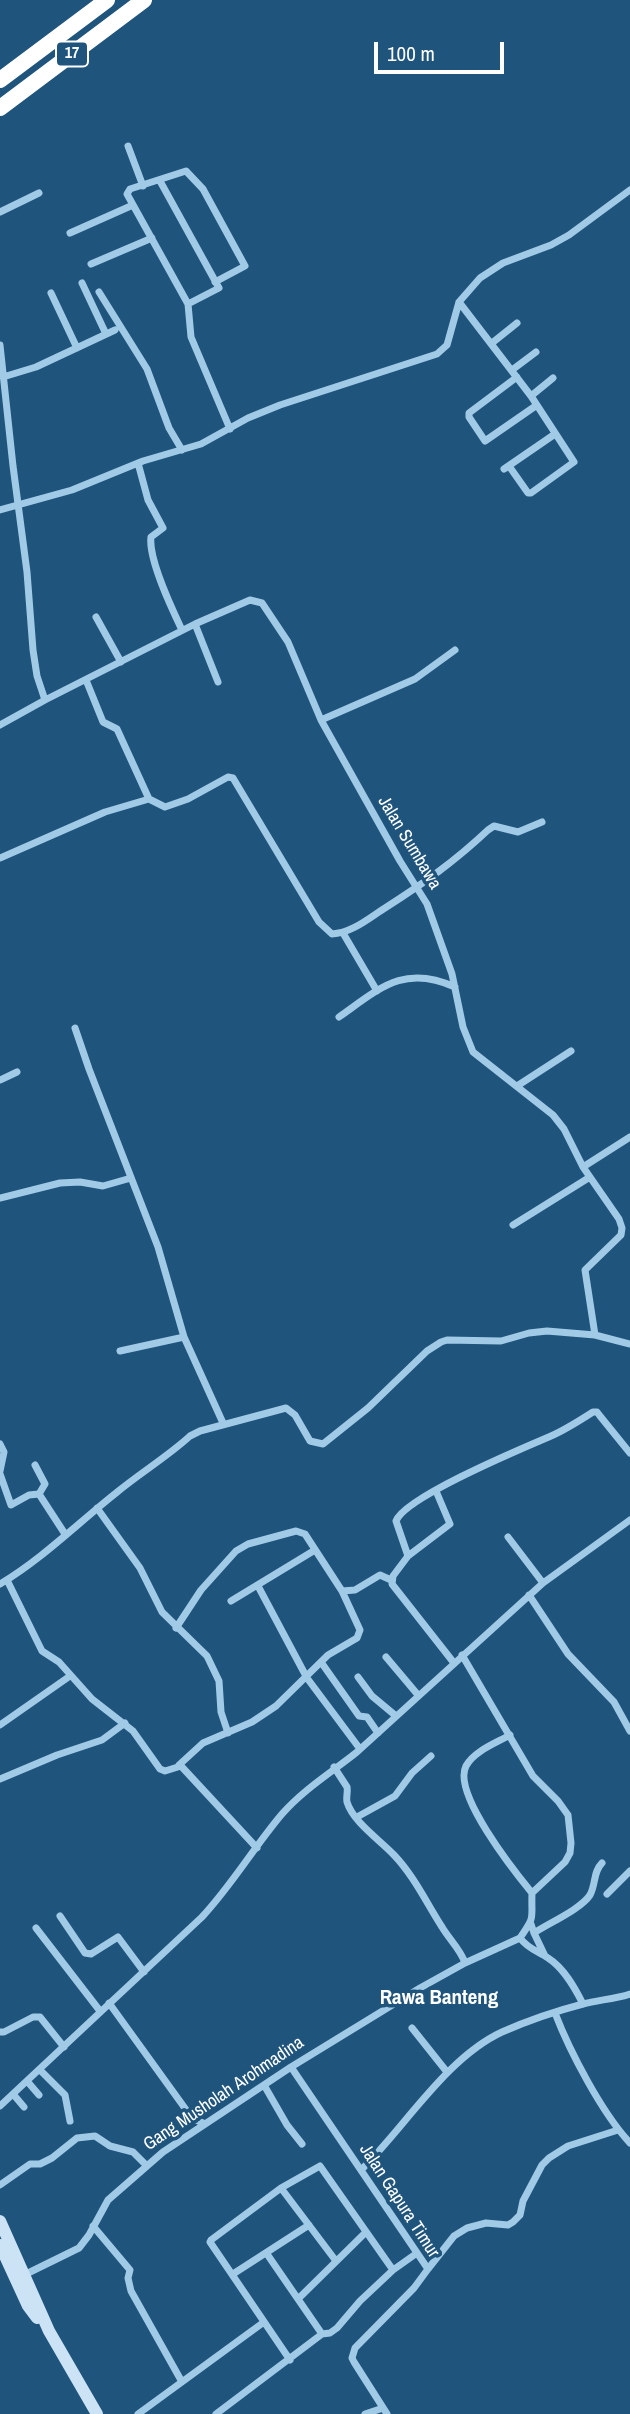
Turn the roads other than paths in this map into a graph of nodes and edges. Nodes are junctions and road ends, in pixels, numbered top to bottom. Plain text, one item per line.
1 (107, 0) edge
2 (144, 0) edge
3 (0, 80) edge
4 (0, 108) edge
5 (128, 146) dead end
6 (160, 181) junction
7 (143, 186) junction
8 (630, 190) edge
9 (39, 193) dead end
10 (133, 205) junction
11 (0, 212) edge
12 (70, 233) dead end
13 (152, 238) junction
14 (91, 264) dead end
15 (215, 282) junction
16 (82, 283) dead end
17 (99, 292) dead end
18 (51, 293) dead end
19 (459, 302) junction
20 (188, 304) junction
21 (517, 323) dead end
22 (115, 330) dead end
23 (106, 334) junction
24 (492, 342) junction
25 (0, 345) edge
26 (77, 348) junction
27 (536, 352) dead end
28 (512, 370) junction
29 (4, 377) junction
30 (517, 377) junction
31 (553, 378) dead end
32 (531, 396) junction
33 (537, 405) junction
34 (230, 429) junction
35 (555, 434) junction
36 (181, 450) junction
37 (138, 463) junction
38 (18, 505) junction
39 (0, 510) edge
40 (96, 617) dead end
41 (195, 624) junction
42 (183, 630) junction
43 (455, 650) dead end
44 (121, 662) junction
45 (86, 680) junction
46 (218, 682) dead end
47 (45, 700) junction
48 (321, 720) junction
49 (0, 725) edge
50 (149, 799) junction
51 (542, 822) dead end
52 (0, 858) edge
53 (417, 887) junction
54 (343, 933) junction
55 (455, 987) junction
56 (377, 991) junction
57 (339, 1017) dead end
58 (75, 1028) dead end
59 (570, 1051) dead end
60 (18, 1072) dead end
61 (0, 1080) edge
62 (517, 1086) junction
63 (630, 1137) edge
64 (583, 1167) junction
65 (590, 1177) junction
66 (131, 1178) junction
67 (0, 1198) edge
68 (513, 1225) dead end
69 (595, 1335) junction
70 (184, 1337) junction
71 (630, 1343) edge
72 (120, 1351) dead end
73 (223, 1423) junction
74 (0, 1444) edge
75 (630, 1453) edge
76 (35, 1465) dead end
77 (0, 1473) edge
78 (436, 1491) junction
79 (39, 1494) junction
80 (97, 1508) junction
81 (630, 1520) edge
82 (65, 1534) junction
83 (508, 1537) dead end
84 (315, 1550) junction
85 (408, 1556) junction
86 (391, 1580) junction
87 (2, 1581) edge
88 (543, 1583) junction
89 (258, 1586) junction
90 (342, 1591) junction
91 (529, 1595) junction
92 (231, 1601) dead end
93 (176, 1628) junction
94 (462, 1656) junction
95 (386, 1657) dead end
96 (321, 1662) junction
97 (454, 1662) junction
98 (70, 1676) junction
99 (358, 1677) dead end
100 (307, 1678) junction
101 (418, 1695) junction
102 (396, 1716) junction
103 (125, 1723) junction
104 (0, 1725) edge
105 (630, 1731) edge
106 (228, 1732) junction
107 (378, 1733) junction
108 (510, 1735) junction
109 (360, 1749) junction
110 (431, 1756) dead end
111 (179, 1765) junction
112 (334, 1768) junction
113 (0, 1779) edge
114 (357, 1817) junction
115 (257, 1848) junction
116 (602, 1863) dead end
117 (630, 1871) edge
118 (532, 1893) junction
119 (607, 1894) dead end
120 (61, 1916) dead end
121 (531, 1924) junction
122 (36, 1928) dead end
123 (534, 1933) junction
124 (520, 1938) junction
125 (545, 1956) junction
126 (465, 1963) junction
127 (144, 1972) junction
128 (630, 1994) edge
129 (109, 2003) junction
130 (583, 2004) junction
131 (100, 2011) junction
132 (555, 2013) junction
133 (412, 2028) dead end
134 (0, 2032) edge
135 (64, 2047) junction
136 (291, 2067) junction
137 (40, 2070) junction
138 (447, 2072) junction
139 (27, 2081) junction
140 (264, 2085) junction
141 (13, 2094) junction
142 (39, 2095) dead end
143 (0, 2106) edge
144 (24, 2107) dead end
145 (70, 2120) dead end
146 (205, 2124) junction
147 (618, 2130) junction
148 (630, 2143) edge
149 (302, 2144) dead end
150 (147, 2166) junction
151 (361, 2170) junction
152 (0, 2185) edge
153 (281, 2188) junction
154 (0, 2221) edge
155 (309, 2225) junction
156 (93, 2226) junction
157 (366, 2232) junction
158 (0, 2245) edge
159 (416, 2253) junction
160 (267, 2254) junction
161 (336, 2261) junction
162 (428, 2269) junction
163 (393, 2270) junction
164 (233, 2274) junction
165 (24, 2275) junction
166 (298, 2299) junction
167 (264, 2322) junction
168 (49, 2332) junction
169 (322, 2334) junction
170 (290, 2360) junction
171 (182, 2382) junction
172 (385, 2411) edge
173 (97, 2414) edge
174 (138, 2414) edge
175 (216, 2414) edge
176 (365, 2414) edge

1 - 3 highway, 17
2 - 4 highway, 17
5 - 7 street
6 - 7 street
6 - 15 street
6 - 15 street
7 - 10 street
8 - 19 street
9 - 11 street
10 - 12 street
10 - 13 street
13 - 14 street
13 - 20 street
15 - 20 street
16 - 23 street
17 - 36 street
18 - 26 street
19 - 24 street
19 - 34 street
20 - 34 street
21 - 24 street
22 - 23 street
23 - 26 street
24 - 28 street
25 - 29 street
26 - 29 street
27 - 28 street
28 - 30 street
29 - 38 street
30 - 32 street
30 - 33 street
31 - 32 street
32 - 33 street
33 - 35 street
34 - 36 street
35 - 35 street
36 - 37 street
37 - 38 street
37 - 42 street
38 - 39 street
38 - 47 street
40 - 44 street
41 - 42 street, Jalan Sumbawa
41 - 46 street
41 - 48 street, Jalan Sumbawa
42 - 44 street, Jalan Sumbawa
43 - 48 street
44 - 45 street, Jalan Sumbawa
45 - 47 street, Jalan Sumbawa
45 - 50 street
47 - 49 street, Jalan Sumbawa
48 - 53 street, Jalan Sumbawa
50 - 52 street
50 - 54 street
51 - 53 street
53 - 54 street
53 - 55 street, Jalan Sumbawa
54 - 56 street
55 - 56 street
55 - 62 street, Jalan Sumbawa
56 - 57 street
58 - 66 street
59 - 62 street
60 - 61 street
62 - 64 street, Jalan Sumbawa
63 - 64 street
64 - 65 street, Jalan Sumbawa
65 - 68 street
65 - 69 street, Jalan Sumbawa
66 - 67 street
66 - 70 street
69 - 71 street
69 - 73 street
70 - 72 street
70 - 73 street
73 - 80 street
74 - 77 street
75 - 78 street
76 - 79 street
77 - 79 street
78 - 85 street
78 - 85 street
79 - 82 street
80 - 82 street
80 - 93 street
81 - 88 street
82 - 87 street
83 - 88 street
84 - 89 street
84 - 90 street
84 - 93 street
85 - 86 street
86 - 90 street
86 - 97 street
87 - 98 street
88 - 91 street
89 - 92 street
89 - 100 street
90 - 96 street
91 - 94 street
91 - 105 street
93 - 106 street
94 - 97 street
94 - 108 street
95 - 101 street
96 - 100 street
96 - 107 street
97 - 101 street
98 - 103 street
98 - 104 street
99 - 102 street
100 - 106 street
100 - 109 street
101 - 102 street
102 - 107 street
103 - 111 street
103 - 113 street
106 - 111 street
107 - 109 street
108 - 118 street
108 - 118 street
109 - 112 street
110 - 114 street
111 - 115 street
112 - 114 street
112 - 115 street
114 - 126 street
115 - 127 street
116 - 123 street
117 - 119 street
118 - 121 street
120 - 127 street
121 - 123 street
121 - 124 street
122 - 131 street
123 - 125 street
124 - 125 street
124 - 126 street, Gang Musholah Arohmadina
125 - 130 street
126 - 136 street, Gang Musholah Arohmadina
127 - 129 street
128 - 130 street
129 - 131 street
129 - 146 street
130 - 132 street
131 - 135 street
132 - 138 street
132 - 147 street
133 - 138 street
134 - 135 street
135 - 137 street
136 - 140 street, Gang Musholah Arohmadina
136 - 151 street, Jalan Gapura Timur
137 - 139 street
137 - 145 street
138 - 151 street
139 - 141 street
139 - 142 street
140 - 146 street, Gang Musholah Arohmadina
140 - 149 street
141 - 143 street
141 - 144 street
146 - 150 street, Gang Musholah Arohmadina
147 - 148 street
147 - 162 street
150 - 152 street
150 - 156 street, Gang Musholah Arohmadina
151 - 159 street, Jalan Gapura Timur
153 - 155 street
153 - 157 street
153 - 164 street
154 - 165 main road
155 - 160 street
155 - 161 street
156 - 165 street, Gang Musholah Arohmadina
156 - 171 street
157 - 161 street
157 - 163 street
158 - 168 main road
159 - 162 street, Jalan Gapura Timur
159 - 163 street
160 - 164 street
160 - 166 street
161 - 166 street
162 - 172 street, Jalan Gapura Timur
163 - 169 street
164 - 167 street
165 - 168 main road
166 - 169 street
167 - 170 street
167 - 171 street
168 - 173 main road
169 - 170 street
170 - 175 street
171 - 174 street
172 - 176 street

